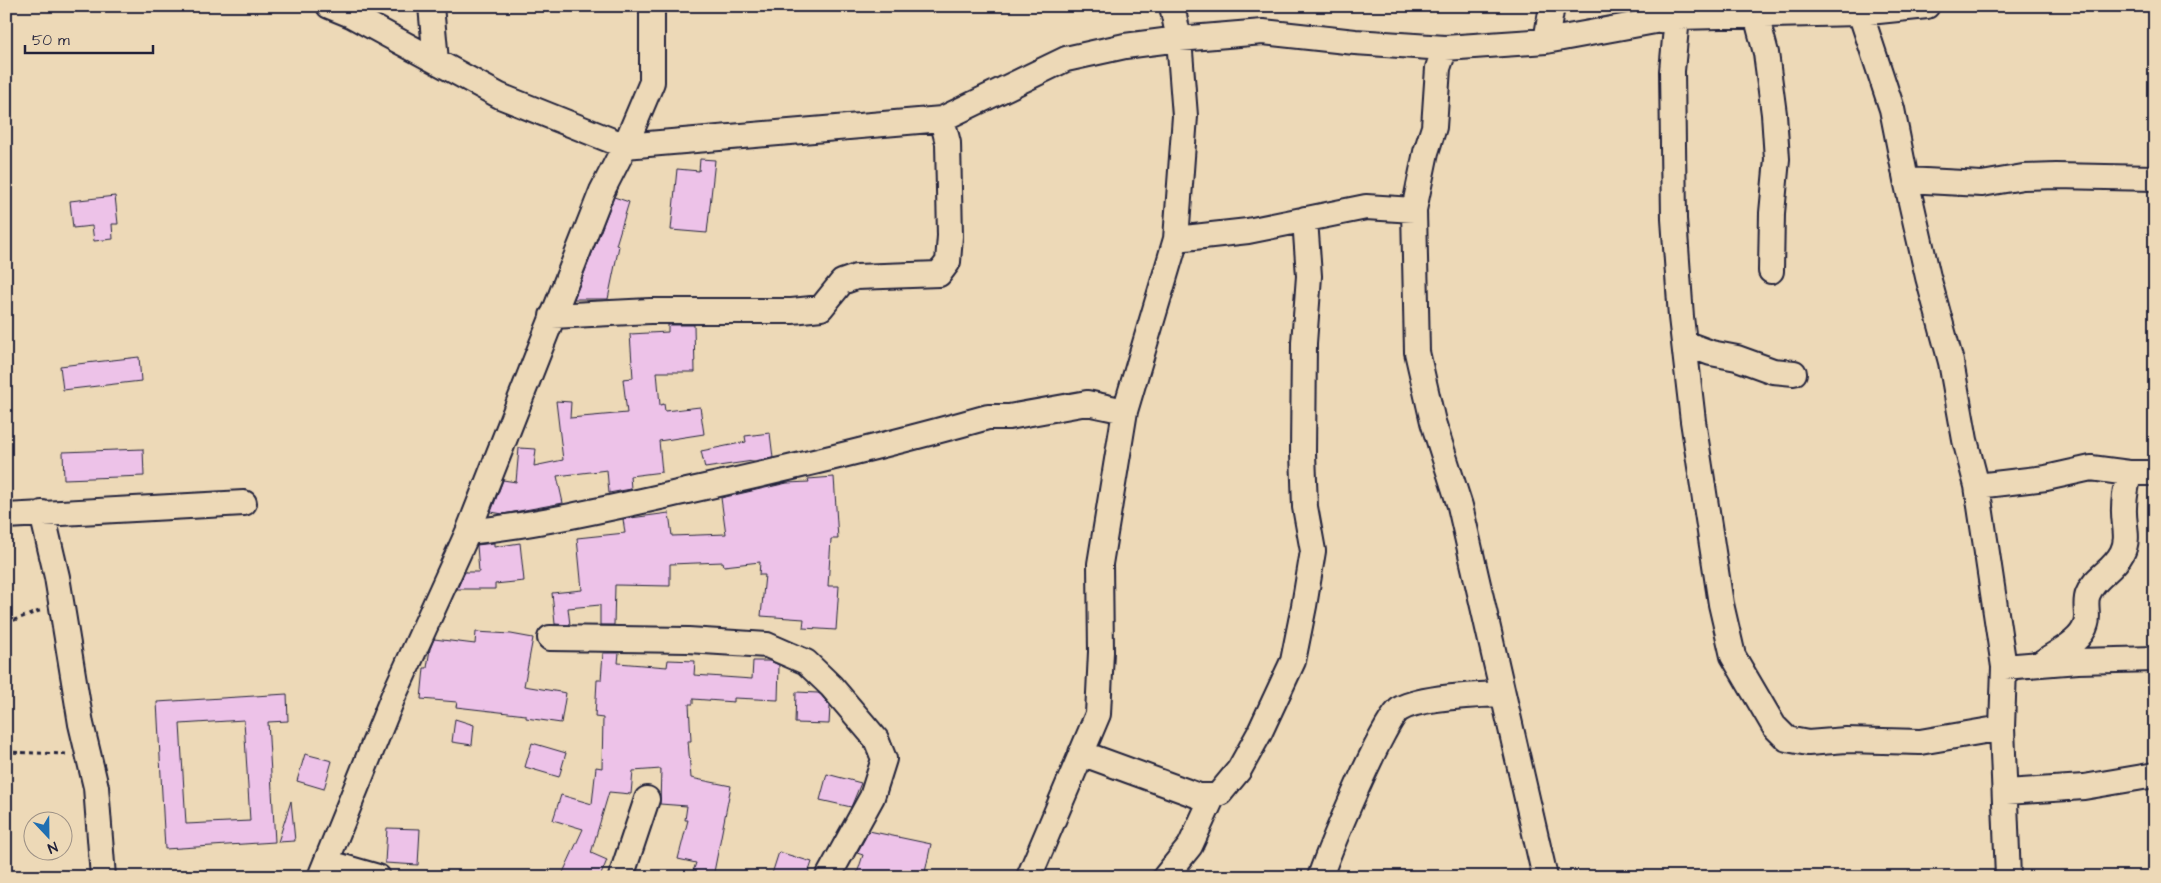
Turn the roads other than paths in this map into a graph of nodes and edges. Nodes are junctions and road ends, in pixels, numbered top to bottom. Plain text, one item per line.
1 (329, 6) edge
2 (431, 6) edge
3 (652, 6) edge
4 (1172, 6) edge
5 (1552, 6) edge
6 (1927, 6) edge
7 (1858, 9) edge
8 (1795, 10) edge
9 (1756, 15) junction
10 (1676, 17) junction
11 (1180, 39) junction
12 (1546, 41) junction
13 (1445, 48) junction
14 (436, 61) junction
15 (942, 119) junction
16 (625, 146) junction
17 (2155, 178) edge
18 (1906, 180) junction
19 (1414, 210) junction
20 (1305, 219) junction
21 (1176, 240) junction
22 (1771, 271) dead end
23 (552, 316) junction
24 (1684, 343) junction
25 (1794, 373) dead end
26 (1125, 411) junction
27 (2129, 473) junction
28 (2155, 473) edge
29 (1977, 486) junction
30 (244, 503) dead end
31 (42, 513) junction
32 (6, 516) edge
33 (468, 532) junction
34 (550, 638) dead end
35 (2155, 659) edge
36 (2040, 664) junction
37 (2004, 667) junction
38 (1502, 694) junction
39 (2002, 728) junction
40 (1081, 753) junction
41 (2155, 775) edge
42 (2006, 792) junction
43 (1213, 796) junction
44 (646, 799) dead end
45 (323, 869) edge
46 (103, 877) edge
47 (378, 877) edge
48 (621, 877) edge
49 (828, 877) edge
50 (1029, 877) edge
51 (1165, 877) edge
52 (1320, 877) edge
53 (1545, 877) edge
54 (2008, 877) edge

1 - 14 street
2 - 14 street
3 - 16 street
4 - 11 street
5 - 12 street
6 - 7 street
7 - 8 street
7 - 18 street
8 - 9 street
9 - 10 street
9 - 22 street
10 - 12 street
10 - 24 street
11 - 13 street
11 - 15 street
11 - 21 street
12 - 13 street
13 - 19 street
14 - 16 street
15 - 16 street
15 - 23 street
16 - 23 street
17 - 18 street
18 - 29 street
19 - 20 street
19 - 38 street
20 - 21 street
20 - 43 street
21 - 26 street
23 - 33 street
24 - 25 street
24 - 39 street
26 - 33 street
26 - 40 street
27 - 28 street
27 - 29 street
27 - 36 street
29 - 37 street
30 - 31 street
31 - 32 street
31 - 46 street
33 - 45 street
34 - 49 street
35 - 36 street
36 - 37 street
37 - 39 street
38 - 52 street
38 - 53 street
39 - 42 street
40 - 43 street
40 - 50 street
41 - 42 street
42 - 54 street
43 - 51 street
44 - 48 street
45 - 47 street

